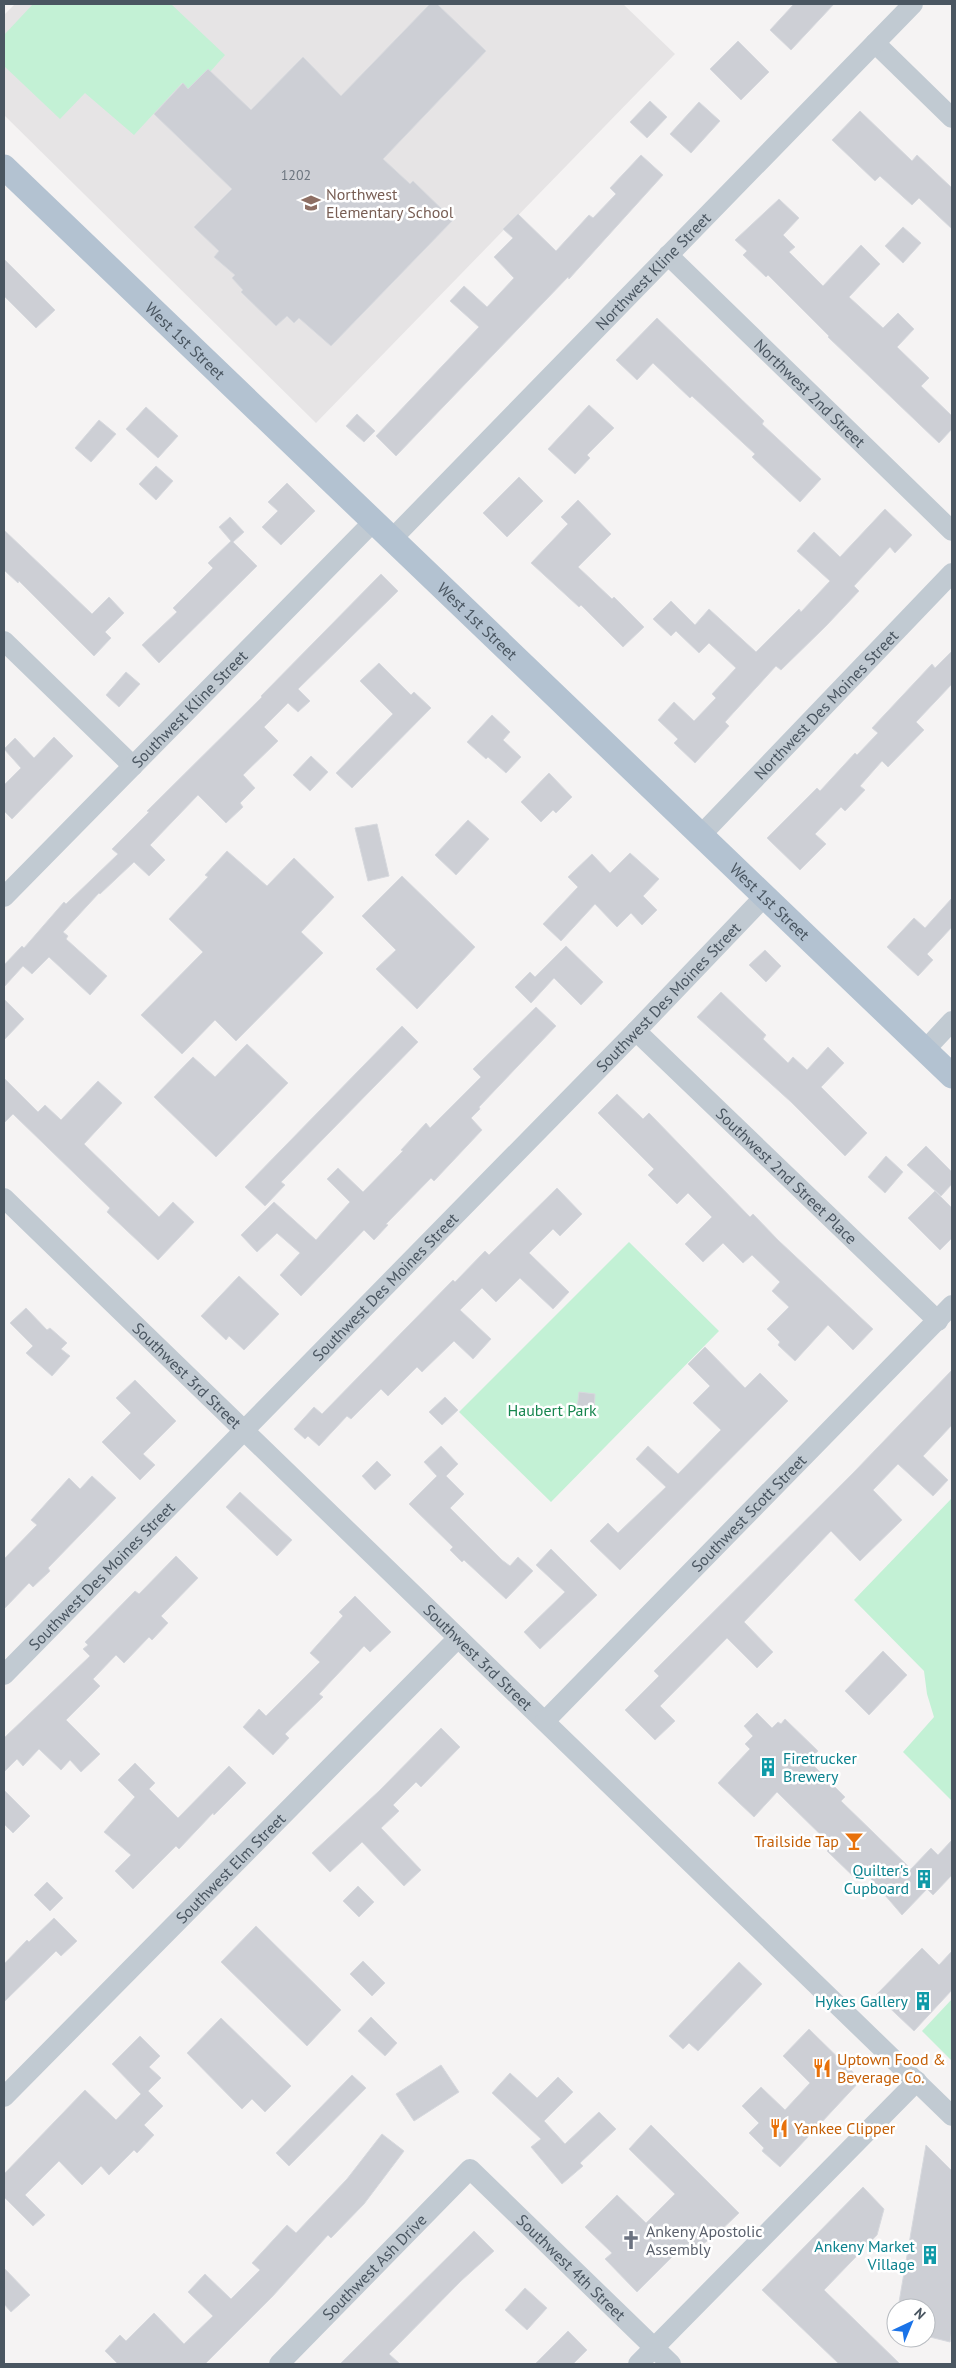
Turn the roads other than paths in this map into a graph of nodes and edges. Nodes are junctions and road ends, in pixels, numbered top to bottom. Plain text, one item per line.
1 (913, 4) edge
2 (875, 44) junction
3 (952, 118) edge
4 (4, 166) edge
5 (668, 255) junction
6 (373, 522) junction
7 (952, 531) edge
8 (392, 539) junction
9 (952, 573) edge
10 (4, 641) edge
11 (133, 766) junction
12 (700, 836) junction
13 (4, 897) edge
14 (764, 897) junction
15 (952, 1021) edge
16 (636, 1031) junction
17 (925, 1050) junction
18 (952, 1076) edge
19 (4, 1198) edge
20 (952, 1305) edge
21 (938, 1321) junction
22 (244, 1430) junction
23 (458, 1638) junction
24 (4, 1675) edge
25 (545, 1721) junction
26 (917, 2082) junction
27 (4, 2097) edge
28 (952, 2116) edge
29 (470, 2169) joint
30 (654, 2348) junction
31 (278, 2364) edge
32 (638, 2364) edge
33 (672, 2364) edge

1 - 2 street, Northwest Kline Street
2 - 3 street
2 - 5 street, Northwest Kline Street
4 - 6 main road, West 1st Street
5 - 7 street, Northwest 2nd Street
5 - 8 street, Northwest Kline Street
6 - 8 main road, West 1st Street
6 - 11 street, Southwest Kline Street
8 - 12 main road, West 1st Street
9 - 12 street, Northwest Des Moines Street
10 - 11 street
11 - 13 street, Southwest Kline Street
12 - 14 main road, West 1st Street
14 - 16 street, Southwest Des Moines Street
14 - 17 main road, West 1st Street
15 - 17 street
16 - 21 street, Southwest 2nd Street Place
16 - 22 street, Southwest Des Moines Street
17 - 18 main road, West 1st Street
19 - 22 street, Southwest 3rd Street
20 - 21 street, Southwest Scott Street
21 - 25 street, Southwest Scott Street
22 - 23 street, Southwest 3rd Street
22 - 24 street, Southwest Des Moines Street
23 - 25 street, Southwest 3rd Street
23 - 27 street, Southwest Elm Street
25 - 26 street, Southwest 3rd Street
26 - 28 street, Southwest 3rd Street
26 - 30 street
29 - 30 street, Southwest 4th Street
29 - 31 street, Southwest Ash Drive
30 - 32 street
30 - 33 street, Southwest 4th Street

